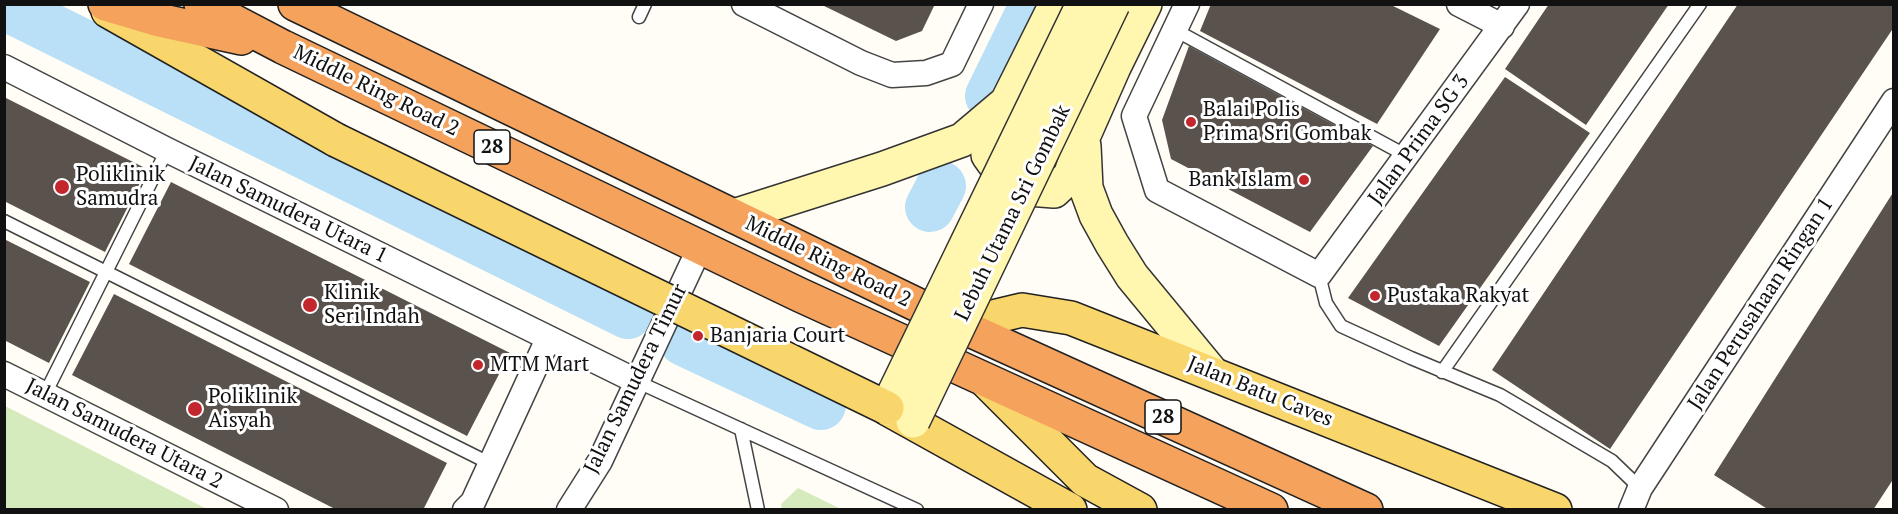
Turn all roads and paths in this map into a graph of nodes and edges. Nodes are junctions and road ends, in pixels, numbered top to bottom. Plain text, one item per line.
1 (96, 4) edge
2 (105, 4) edge
3 (201, 4) edge
4 (295, 4) edge
5 (645, 4) edge
6 (744, 4) edge
7 (981, 4) edge
8 (1056, 4) edge
9 (1083, 4) edge
10 (1113, 4) edge
11 (1145, 4) edge
12 (1187, 4) edge
13 (1459, 4) edge
14 (1517, 4) edge
15 (1700, 4) edge
16 (639, 17) dead end
17 (1502, 26) junction
18 (1175, 30) junction
19 (283, 47) junction
20 (4, 67) edge
21 (1893, 101) edge
22 (1006, 102) junction
23 (1084, 135) junction
24 (167, 150) junction
25 (1407, 156) junction
26 (734, 216) junction
27 (4, 221) edge
28 (700, 247) junction
29 (106, 272) junction
30 (1319, 275) junction
31 (959, 325) junction
32 (548, 339) junction
33 (1442, 372) junction
34 (1212, 373) junction
35 (4, 374) edge
36 (983, 378) junction
37 (638, 382) junction
38 (45, 394) junction
39 (900, 415) junction
40 (741, 429) junction
41 (491, 464) junction
42 (1636, 499) edge
43 (276, 510) edge
44 (465, 510) edge
45 (569, 510) edge
46 (758, 510) edge
47 (917, 510) edge
48 (1070, 510) edge
49 (1140, 510) edge
50 (1271, 510) edge
51 (1366, 510) edge
52 (1555, 510) edge

1 - 39 main road, bridge
2 - 19 highway
3 - 19 highway, Middle Ring Road 2 / 28
4 - 26 highway, Middle Ring Road 2 / 28
5 - 16 lane
6 - 7 street
8 - 22 street
9 - 39 street, Lebuh Utama Sri Gombak, bridge
10 - 39 street, Lebuh Utama Sri Gombak, bridge
11 - 23 street, Lebuh Utama Sri Gombak
12 - 18 street
13 - 17 street
14 - 17 street, Jalan Prima SG 3
15 - 33 lane
17 - 25 street, Jalan Prima SG 3
18 - 25 lane
18 - 30 street
19 - 28 highway, Middle Ring Road 2 / 28
20 - 24 street, Jalan Samudera Utara 1
21 - 42 street, Jalan Perusahaan Ringan 1
22 - 23 street
22 - 26 street
23 - 34 street, Lebuh Utama Sri Gombak
24 - 29 lane
24 - 32 street, Jalan Samudera Utara 1
25 - 30 street, Jalan Prima SG 3
26 - 31 highway, Middle Ring Road 2 / 28
27 - 29 lane
28 - 36 highway, Middle Ring Road 2 / 28
28 - 37 street, Jalan Samudera Timur
29 - 38 lane
29 - 41 lane
30 - 33 lane
31 - 34 main road, Jalan Batu Caves
31 - 51 highway, Middle Ring Road 2 / 28
32 - 37 street, Jalan Samudera Utara 1
32 - 41 street
33 - 42 lane
34 - 52 main road, Jalan Batu Caves
35 - 38 street, Jalan Samudera Utara 2
36 - 49 main road
36 - 50 highway, Middle Ring Road 2 / 28
37 - 40 lane
37 - 45 street, Jalan Samudera Timur
38 - 43 street, Jalan Samudera Utara 2
39 - 48 main road
40 - 46 lane
40 - 47 lane
41 - 44 street

